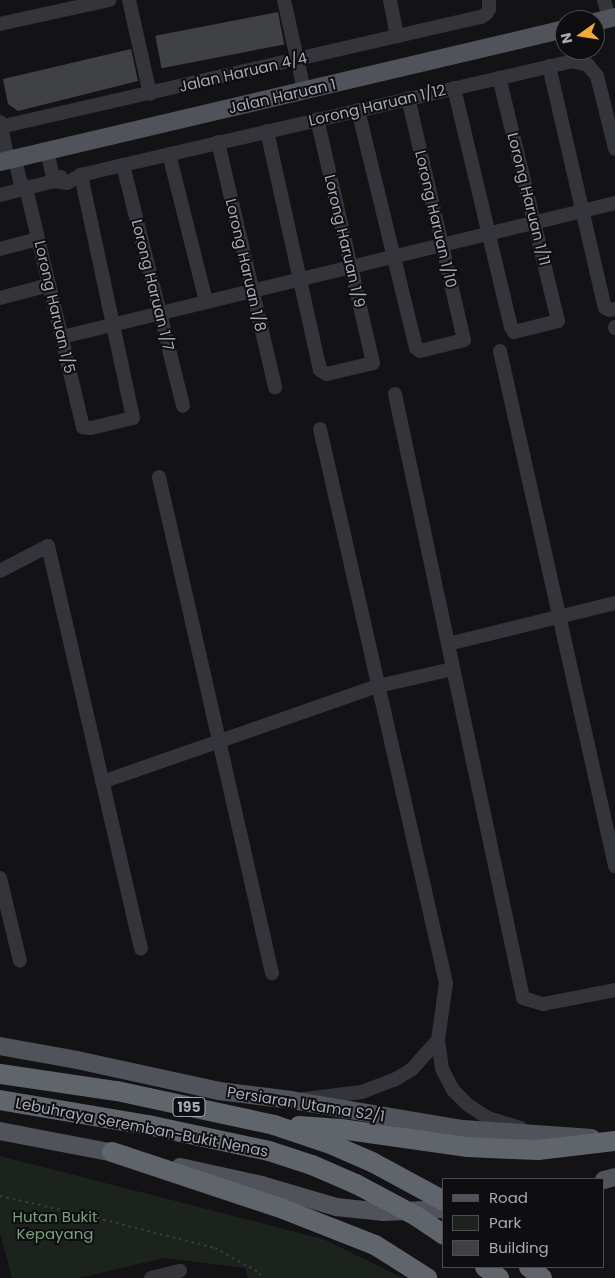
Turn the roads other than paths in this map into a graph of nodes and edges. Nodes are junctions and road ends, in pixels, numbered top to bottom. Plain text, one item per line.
1 (110, 0) edge
2 (129, 0) edge
3 (284, 0) edge
4 (390, 0) edge
5 (604, 0) edge
6 (487, 7) edge
7 (606, 19) edge
8 (0, 24) edge
9 (555, 31) edge
10 (398, 36) junction
11 (297, 60) junction
12 (549, 66) junction
13 (499, 78) junction
14 (454, 88) junction
15 (304, 90) junction
16 (150, 94) junction
17 (408, 98) junction
18 (358, 110) junction
19 (317, 119) junction
20 (0, 125) edge
21 (266, 131) junction
22 (218, 142) junction
23 (615, 149) edge
24 (48, 151) junction
25 (169, 154) junction
26 (12, 160) edge
27 (123, 165) junction
28 (81, 175) junction
29 (54, 181) junction
30 (26, 188) junction
31 (0, 195) edge
32 (615, 203) edge
33 (582, 211) junction
34 (535, 223) junction
35 (489, 234) junction
36 (38, 239) junction
37 (442, 245) junction
38 (0, 249) edge
39 (394, 256) junction
40 (351, 266) junction
41 (300, 278) junction
42 (50, 285) junction
43 (252, 289) junction
44 (0, 298) edge
45 (206, 301) junction
46 (615, 309) edge
47 (160, 312) junction
48 (112, 324) junction
49 (62, 337) junction
50 (500, 350) dead end
51 (275, 387) dead end
52 (395, 394) dead end
53 (183, 406) dead end
54 (320, 429) dead end
55 (159, 478) dead end
56 (0, 571) edge
57 (615, 603) edge
58 (560, 617) junction
59 (448, 644) junction
60 (453, 670) junction
61 (378, 686) junction
62 (219, 742) junction
63 (102, 782) junction
64 (615, 866) edge
65 (0, 878) edge
66 (141, 948) dead end
67 (20, 960) dead end
68 (272, 973) dead end
69 (615, 990) edge
70 (438, 1040) junction
71 (0, 1046) edge
72 (0, 1074) edge
73 (0, 1100) edge
74 (291, 1100) junction
75 (274, 1125) junction
76 (0, 1131) edge
77 (538, 1134) junction
78 (615, 1140) edge
79 (112, 1152) junction
80 (442, 1199) edge
81 (442, 1209) edge
82 (442, 1234) edge
83 (487, 1268) edge
84 (529, 1268) edge
85 (180, 1271) dead end
86 (151, 1278) edge
87 (427, 1278) edge
88 (499, 1278) edge
89 (542, 1278) edge

1 - 8 street
2 - 16 street
3 - 11 street
4 - 10 street
5 - 7 street
6 - 10 street, Jalan Haruan 4/4
9 - 15 main road, Jalan Haruan 1
10 - 11 street, Jalan Haruan 4/4
11 - 15 street
11 - 16 street, Jalan Haruan 4/4
12 - 13 street, Lorong Haruan 1/12
12 - 23 street, Lorong Haruan 1/12
12 - 33 street
13 - 14 street, Lorong Haruan 1/12
13 - 34 street, Lorong Haruan 1/11
14 - 17 street, Lorong Haruan 1/12
14 - 35 street
15 - 24 main road, Jalan Haruan 1
16 - 20 street, Jalan Haruan 4/4
17 - 18 street, Lorong Haruan 1/12
17 - 37 street, Lorong Haruan 1/10
18 - 19 street, Lorong Haruan 1/12
18 - 39 street
19 - 21 street, Lorong Haruan 1/12
19 - 40 street, Lorong Haruan 1/9
20 - 26 street, Lorong Haruan 1/5
21 - 22 street, Lorong Haruan 1/12
21 - 41 street
22 - 25 street, Lorong Haruan 1/12
22 - 43 street, Lorong Haruan 1/8
24 - 26 main road, Jalan Haruan 1
24 - 29 street
25 - 27 street, Lorong Haruan 1/12
25 - 45 street
26 - 30 street, Lorong Haruan 1/5
27 - 28 street, Lorong Haruan 1/12
27 - 47 street, Lorong Haruan 1/7
28 - 29 street, Lorong Haruan 1/12
28 - 48 street
29 - 30 street, Lorong Haruan 1/12
30 - 31 street, Lorong Haruan 1/12
30 - 36 street, Lorong Haruan 1/5
32 - 33 street
33 - 34 street
33 - 46 street
34 - 35 street
34 - 35 street, Lorong Haruan 1/11
35 - 37 street
36 - 38 street
36 - 42 street, Lorong Haruan 1/5
37 - 39 street
37 - 39 street, Lorong Haruan 1/10
39 - 40 street
40 - 41 street
40 - 41 street, Lorong Haruan 1/9
41 - 43 street
42 - 44 street
42 - 49 street, Lorong Haruan 1/5
43 - 45 street
43 - 51 street, Lorong Haruan 1/8
45 - 47 street
47 - 48 street
47 - 53 street, Lorong Haruan 1/7
48 - 49 street
48 - 49 street, Lorong Haruan 1/5
50 - 58 street
52 - 59 street
54 - 61 street
55 - 62 street
56 - 63 street
57 - 58 street
58 - 59 street
58 - 64 street
59 - 60 street
60 - 61 street
60 - 69 street
61 - 62 street
61 - 70 street
62 - 63 street
62 - 68 street
63 - 66 street
65 - 67 street
70 - 74 street
70 - 77 street
71 - 74 main road, Persiaran Utama S2/1
72 - 75 highway, Lebuhraya Seremban-Bukit Nenas / 195
73 - 82 highway, Lebuhraya Seremban-Bukit Nenas / 195, bridge
74 - 77 main road, Persiaran Utama S2/1
75 - 78 highway
75 - 80 highway, Lebuhraya Seremban-Bukit Nenas / 195
76 - 79 main road
77 - 78 main road, Persiaran Utama S2/1
79 - 81 main road
79 - 87 highway
83 - 88 highway
84 - 89 highway
85 - 86 street

